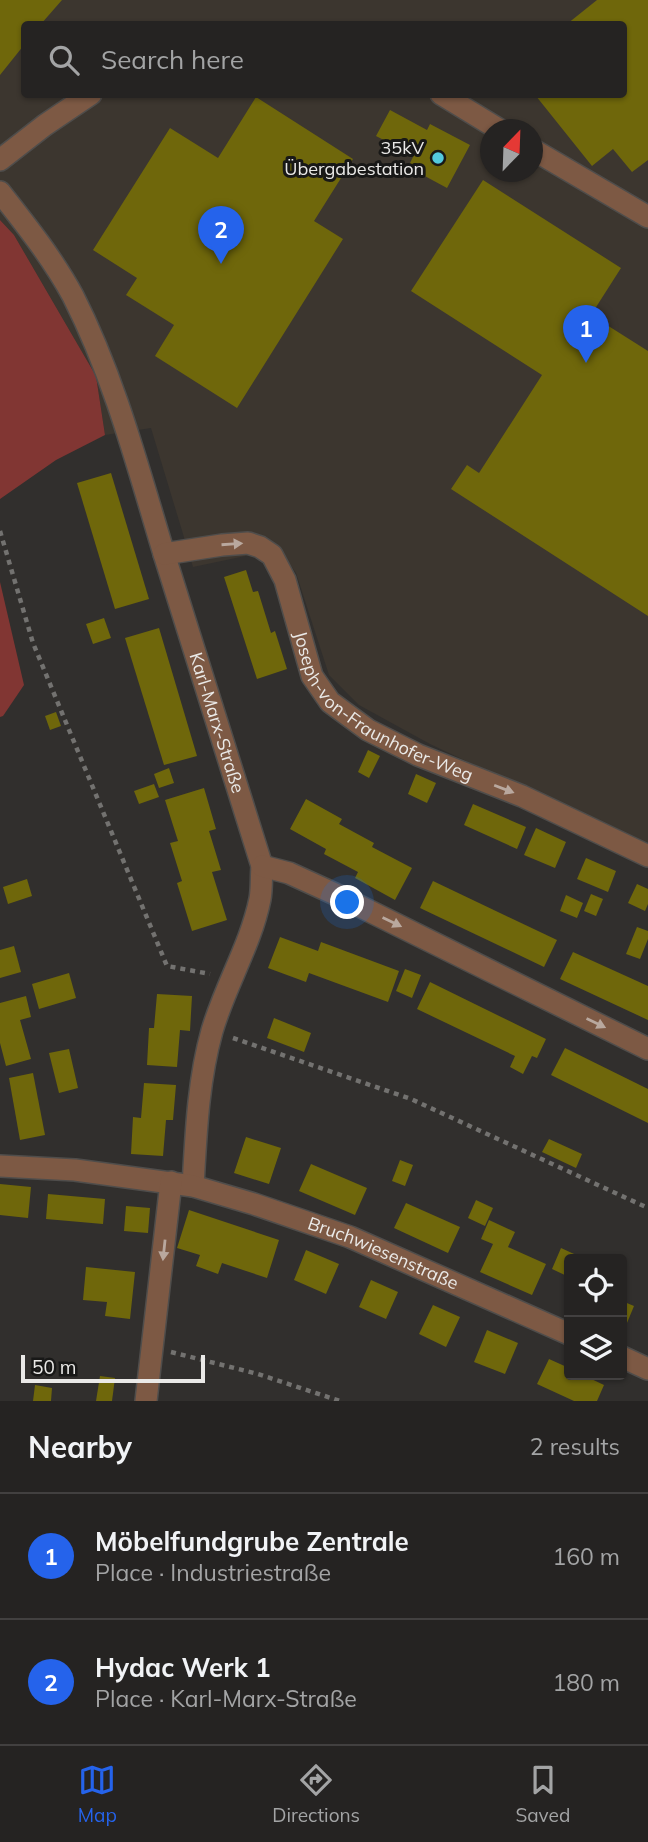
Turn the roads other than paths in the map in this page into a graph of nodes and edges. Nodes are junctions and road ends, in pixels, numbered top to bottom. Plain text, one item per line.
1 (85, 98) edge
2 (448, 98) edge
3 (482, 119) edge
4 (543, 155) edge
5 (0, 160) edge
6 (0, 192) edge
7 (648, 217) edge
8 (164, 554) junction
9 (648, 856) edge
10 (262, 866) junction
11 (648, 1049) edge
12 (0, 1166) edge
13 (171, 1182) junction
14 (192, 1185) junction
15 (564, 1332) edge
16 (627, 1359) edge
17 (648, 1369) edge
18 (146, 1401) edge

1 - 5 street
2 - 3 street
4 - 7 street
6 - 8 street, Karl-Marx-Straße
8 -> 9 street, Joseph-von-Fraunhofer-Weg
8 - 10 street, Karl-Marx-Straße
10 -> 11 street
10 - 14 street
12 - 13 street, Bruchwiesenstraße
13 - 14 street, Bruchwiesenstraße
13 -> 18 street
14 - 15 street, Bruchwiesenstraße
16 - 17 street

